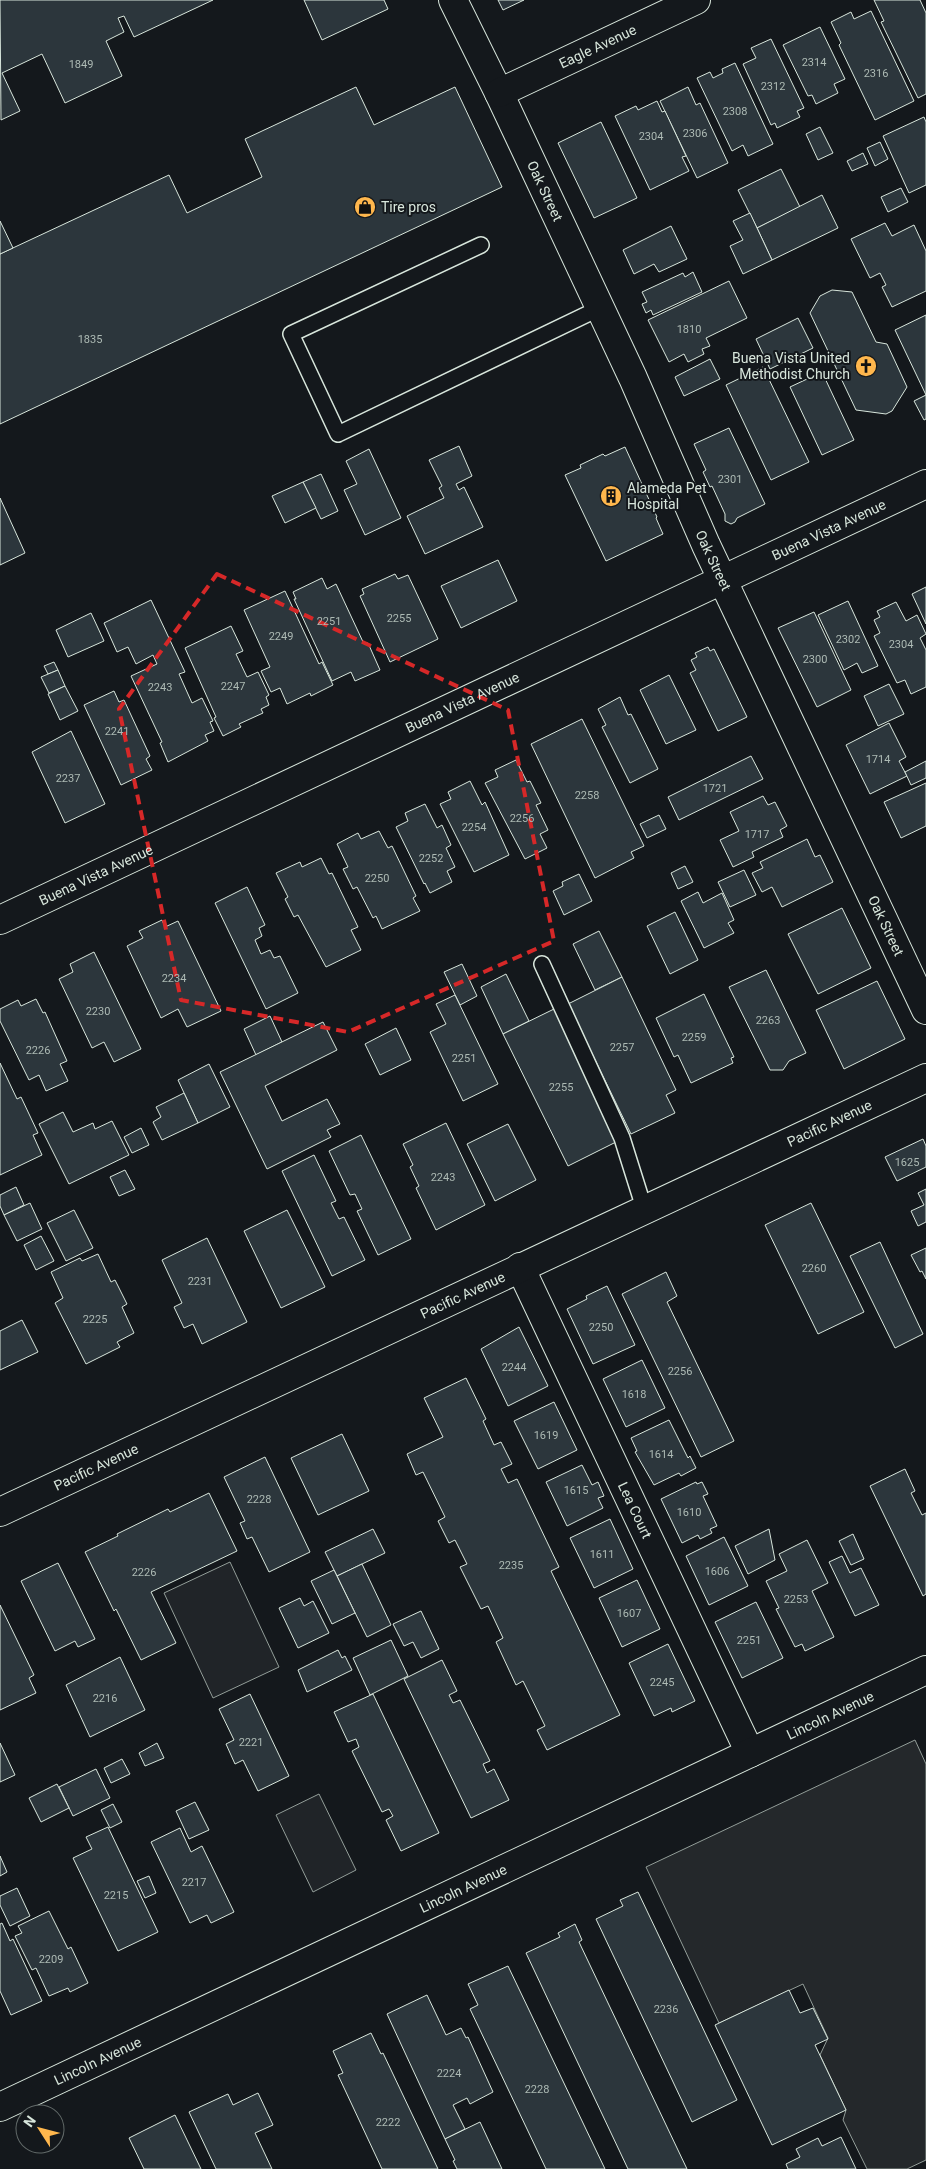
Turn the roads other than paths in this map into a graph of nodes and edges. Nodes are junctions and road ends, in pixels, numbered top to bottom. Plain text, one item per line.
1 (453, 0) edge
2 (696, 0) edge
3 (499, 93) junction
4 (481, 245) dead end
5 (600, 308) junction
6 (926, 484) edge
7 (723, 580) junction
8 (0, 920) edge
9 (542, 964) dead end
10 (926, 1010) edge
11 (926, 1078) edge
12 (644, 1208) junction
13 (520, 1267) junction
14 (0, 1512) edge
15 (926, 1670) edge
16 (750, 1754) junction
17 (0, 2107) edge

1 - 3 street, Oak Street
2 - 3 street, Eagle Avenue
3 - 5 street, Oak Street
4 - 5 lane
5 - 7 street, Oak Street
6 - 7 street, Buena Vista Avenue
7 - 8 street, Buena Vista Avenue
7 - 10 street, Oak Street
9 - 12 lane
11 - 12 street, Pacific Avenue
12 - 13 street, Pacific Avenue
13 - 14 street, Pacific Avenue
13 - 16 street, Lea Court
15 - 16 street, Lincoln Avenue
16 - 17 street, Lincoln Avenue

